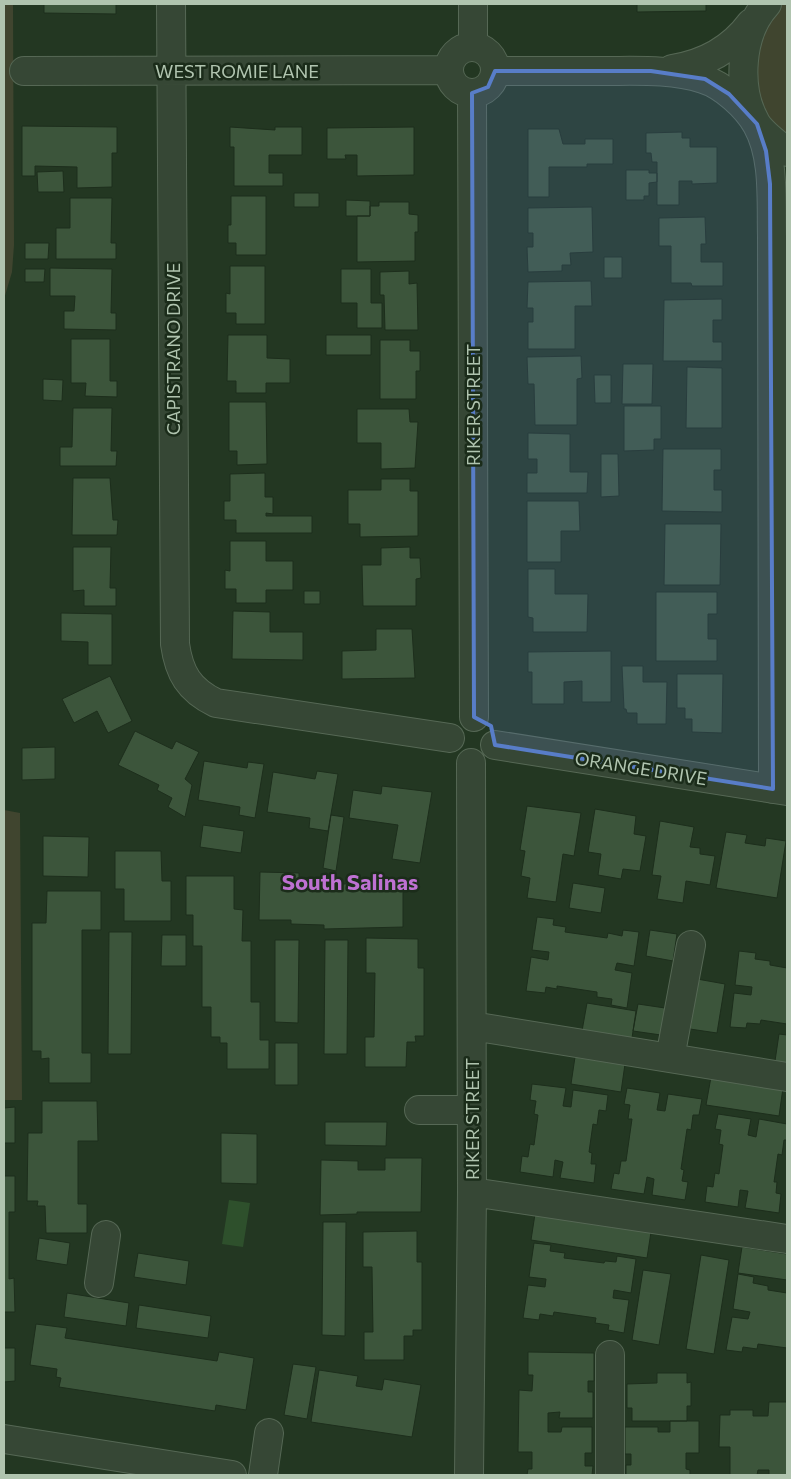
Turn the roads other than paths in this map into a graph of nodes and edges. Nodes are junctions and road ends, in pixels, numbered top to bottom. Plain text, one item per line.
1 (171, 4) edge
2 (473, 4) edge
3 (762, 7) edge
4 (473, 47) junction
5 (449, 70) junction
6 (24, 71) dead end
7 (171, 71) junction
8 (495, 71) junction
9 (651, 71) junction
10 (472, 93) junction
11 (757, 124) junction
12 (787, 152) edge
13 (787, 205) edge
14 (772, 237) junction
15 (474, 717) junction
16 (450, 738) junction
17 (495, 745) junction
18 (472, 763) junction
19 (780, 790) edge
20 (691, 945) dead end
21 (472, 1026) junction
22 (670, 1058) junction
23 (787, 1077) edge
24 (420, 1110) dead end
25 (472, 1110) junction
26 (472, 1192) junction
27 (106, 1235) dead end
28 (787, 1239) edge
29 (99, 1283) dead end
30 (610, 1356) dead end
31 (269, 1433) dead end
32 (4, 1439) edge
33 (146, 1469) edge
34 (232, 1475) edge
35 (262, 1475) edge
36 (469, 1475) edge
37 (610, 1475) edge

1 - 7 street, CAPISTRANO DRIVE
2 - 4 street
3 - 9 street
3 - 11 street
4 - 5 street
4 - 8 street
5 - 7 street, WEST ROMIE LANE
5 - 10 street
6 - 7 street, WEST ROMIE LANE
7 - 16 street, CAPISTRANO DRIVE
8 - 9 street
8 - 10 street
9 - 11 street
10 - 15 street, RIKER STREET
11 - 12 street
11 - 14 street
13 - 14 street
14 - 19 street
15 - 16 street
15 - 17 street
16 - 18 street
17 - 18 street
17 - 19 street, ORANGE DRIVE
18 - 21 street, RIKER STREET
20 - 22 street
21 - 22 street
21 - 25 street, RIKER STREET
22 - 23 street
24 - 25 street
25 - 26 street, RIKER STREET
26 - 28 street
26 - 36 street, RIKER STREET
27 - 29 street
30 - 37 street
31 - 35 street
32 - 33 street
33 - 34 street

